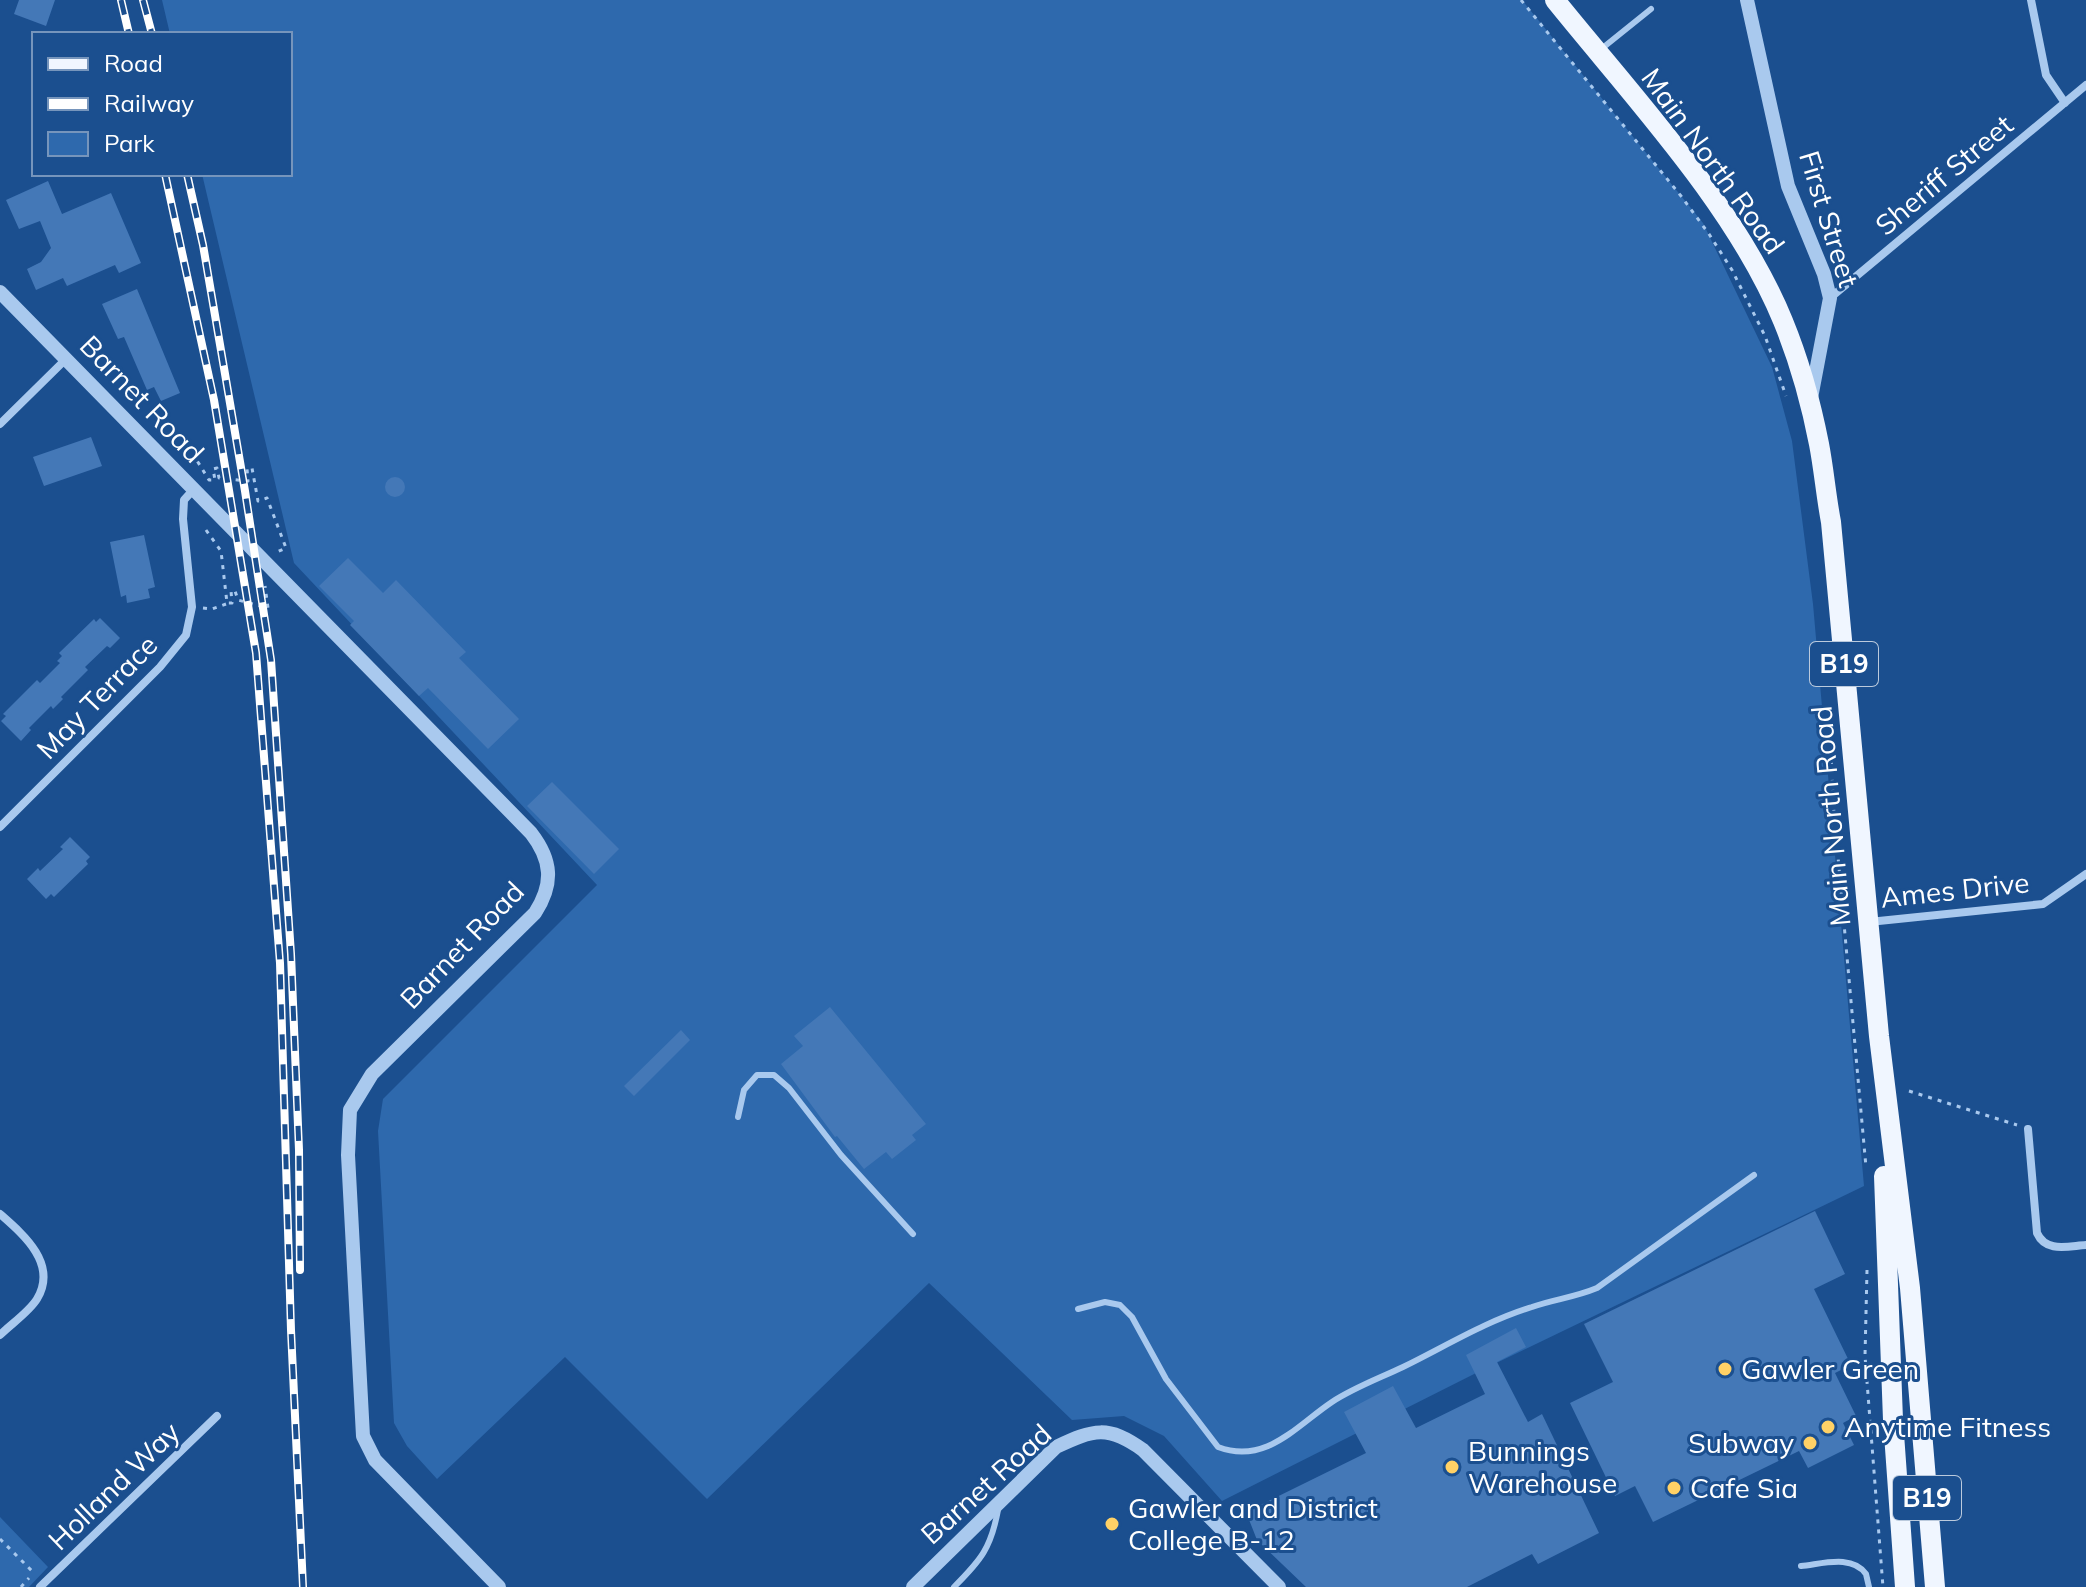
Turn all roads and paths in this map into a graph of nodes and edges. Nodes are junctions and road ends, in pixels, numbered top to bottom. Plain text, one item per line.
1 (1521, 0) edge
2 (1555, 0) edge
3 (1747, 0) edge
4 (2031, 0) edge
5 (1651, 9) dead end
6 (1597, 52) junction
7 (2086, 85) edge
8 (2065, 103) junction
9 (0, 292) edge
10 (1830, 298) junction
11 (66, 359) junction
12 (1787, 399) dead end
13 (1810, 407) junction
14 (0, 424) edge
15 (180, 475) junction
16 (194, 489) junction
17 (206, 530) dead end
18 (262, 559) junction
19 (227, 603) junction
20 (203, 608) dead end
21 (1830, 733) dead end
22 (0, 827) edge
23 (2086, 874) edge
24 (1869, 922) junction
25 (1879, 1036) junction
26 (1909, 1091) dead end
27 (738, 1117) dead end
28 (2028, 1129) joint
29 (1754, 1175) dead end
30 (1867, 1177) dead end
31 (0, 1214) edge
32 (913, 1234) dead end
33 (2086, 1245) edge
34 (1867, 1267) dead end
35 (1078, 1309) dead end
36 (0, 1335) edge
37 (217, 1416) dead end
38 (999, 1502) junction
39 (0, 1539) edge
40 (1801, 1566) dead end
41 (21, 1587) edge
42 (40, 1587) edge
43 (499, 1587) edge
44 (913, 1587) edge
45 (954, 1587) edge
46 (1279, 1587) edge
47 (1869, 1587) edge
48 (1883, 1587) edge
49 (1905, 1587) edge
50 (1935, 1587) edge

1 - 12 path
2 - 6 main road, Main North Road / B19
3 - 10 street, First Street
4 - 8 street
5 - 6 lane
6 - 13 main road, Main North Road / B19
7 - 8 street, Sheriff Street
8 - 10 street, Sheriff Street
9 - 11 street, Barnet Road
10 - 13 street, First Street
11 - 14 street
11 - 15 street, Barnet Road
13 - 24 main road, Main North Road / B19
15 - 16 street, Barnet Road
15 - 18 path
16 - 18 street, Barnet Road
16 - 22 street, May Terrace
17 - 19 path
18 - 19 path
18 - 43 street, Barnet Road
19 - 20 path
21 - 30 path
23 - 24 street, Ames Drive
24 - 25 main road, Main North Road / B19
25 - 49 main road, Main North Road / B19
25 - 50 main road, Main North Road / B19
26 - 28 path
27 - 32 lane
28 - 33 street
29 - 35 lane
31 - 36 street
34 - 48 path
37 - 42 street, Holland Way
38 - 44 street, Barnet Road
38 - 45 lane
38 - 46 street, Barnet Road
39 - 41 path
40 - 47 lane

